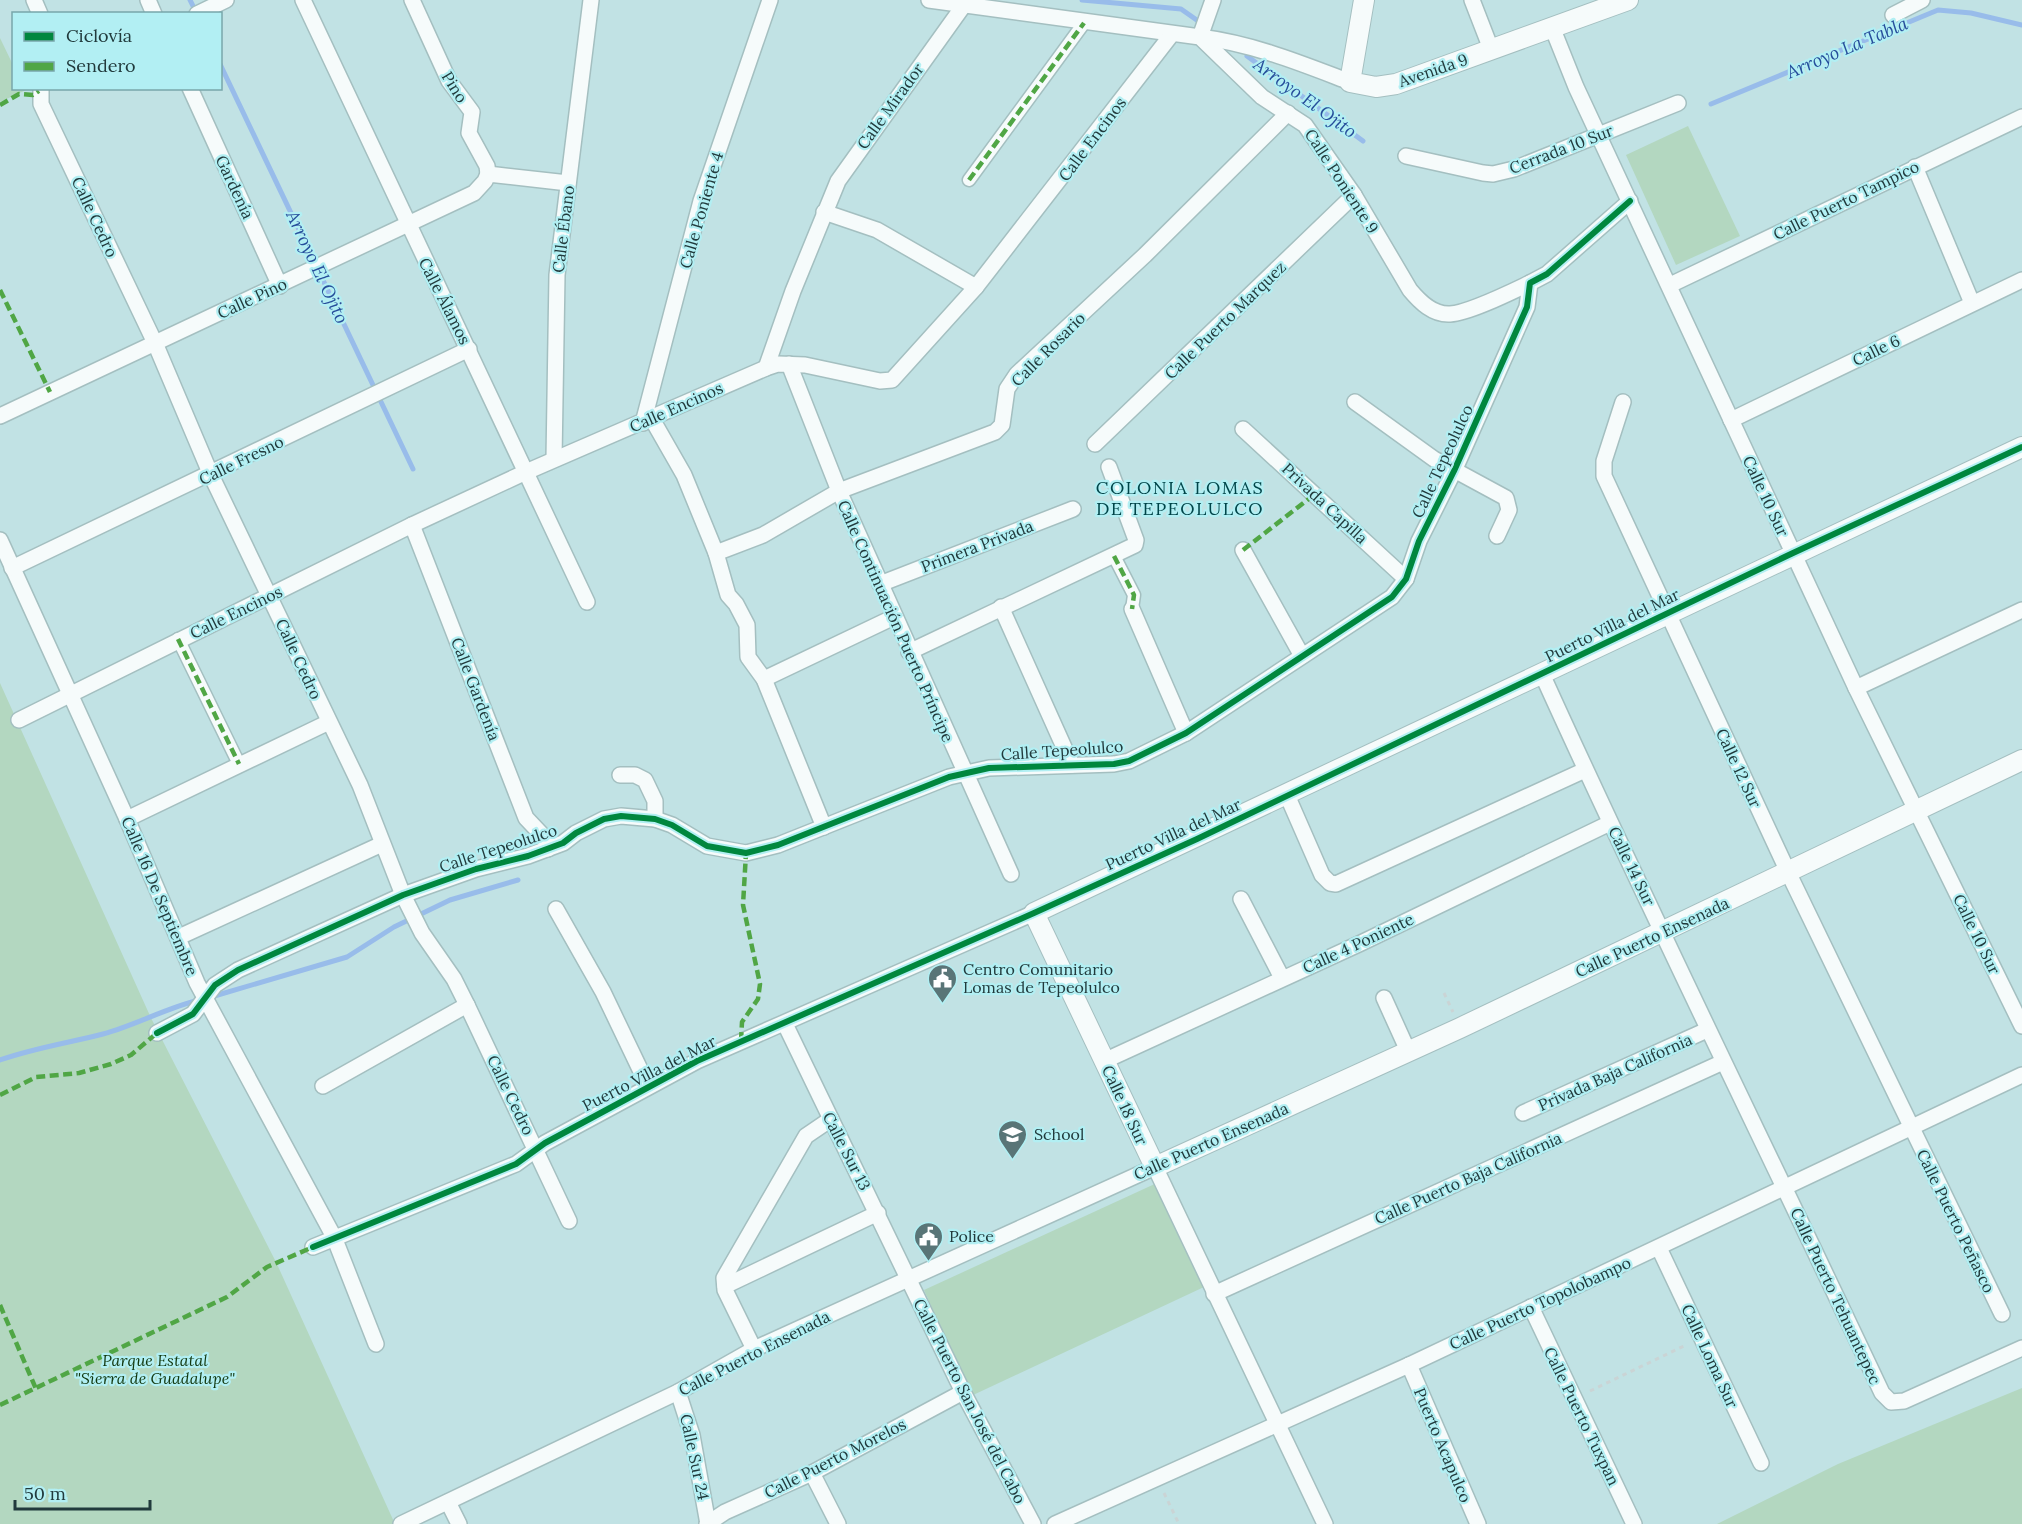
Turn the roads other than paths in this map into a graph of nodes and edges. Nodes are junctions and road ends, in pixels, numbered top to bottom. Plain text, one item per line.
1 (226, 0) edge
2 (303, 0) edge
3 (412, 0) edge
4 (591, 0) edge
5 (770, 0) edge
6 (929, 0) edge
7 (1213, 0) edge
8 (1364, 0) edge
9 (1472, 0) edge
10 (1628, 0) edge
11 (1922, 0) edge
12 (964, 5) junction
13 (201, 12) edge
14 (1893, 15) dead end
15 (1084, 23) junction
16 (1552, 27) junction
17 (1172, 34) junction
18 (1200, 37) junction
19 (1491, 50) junction
20 (1350, 82) junction
21 (40, 90) edge
22 (191, 90) edge
23 (1678, 103) dead end
24 (1288, 113) junction
25 (2022, 117) edge
26 (1599, 136) junction
27 (1406, 156) dead end
28 (1915, 167) junction
29 (488, 174) junction
30 (969, 180) dead end
31 (568, 183) junction
32 (1354, 195) junction
33 (1630, 201) junction
34 (824, 212) junction
35 (407, 225) junction
36 (2022, 280) edge
37 (1530, 283) junction
38 (1670, 285) junction
39 (280, 286) junction
40 (976, 287) junction
41 (1972, 303) junction
42 (154, 343) junction
43 (469, 349) junction
44 (789, 364) junction
45 (766, 368) junction
46 (1355, 402) dead end
47 (1623, 402) dead end
48 (0, 416) edge
49 (1731, 420) junction
50 (647, 421) junction
51 (1243, 429) dead end
52 (1095, 444) dead end
53 (2022, 447) edge
54 (554, 459) junction
55 (1109, 467) dead end
56 (1454, 471) junction
57 (526, 472) junction
58 (211, 475) junction
59 (839, 491) junction
60 (1073, 509) dead end
61 (412, 525) junction
62 (1497, 536) dead end
63 (0, 540) edge
64 (1243, 550) dead end
65 (716, 553) junction
66 (1793, 554) junction
67 (1114, 556) junction
68 (12, 568) junction
69 (1406, 579) junction
70 (880, 584) junction
71 (269, 596) junction
72 (587, 602) dead end
73 (1001, 607) junction
74 (1132, 609) joint
75 (2022, 610) edge
76 (1666, 614) junction
77 (894, 617) junction
78 (178, 639) junction
79 (909, 652) junction
80 (1302, 656) junction
81 (1542, 674) junction
82 (764, 679) junction
83 (1856, 688) junction
84 (69, 694) junction
85 (19, 720) dead end
86 (329, 722) junction
87 (1186, 733) junction
88 (2022, 760) edge
89 (239, 764) junction
90 (1072, 765) junction
91 (1585, 770) junction
92 (964, 774) junction
93 (620, 775) dead end
94 (1287, 795) junction
95 (1916, 809) junction
96 (127, 819) junction
97 (656, 819) junction
98 (1610, 823) junction
99 (824, 827) junction
100 (382, 844) junction
101 (548, 849) junction
102 (1788, 872) junction
103 (1011, 874) dead end
104 (403, 895) junction
105 (1241, 899) dead end
106 (556, 909) dead end
107 (1034, 913) junction
108 (1664, 932) junction
109 (179, 937) junction
110 (1282, 978) junction
111 (205, 997) junction
112 (1384, 998) dead end
113 (467, 1005) junction
114 (785, 1024) junction
115 (2022, 1026) edge
116 (1707, 1030) junction
117 (157, 1033) dead end
118 (1408, 1052) junction
119 (1104, 1061) junction
120 (1723, 1062) junction
121 (2022, 1075) edge
122 (323, 1086) dead end
123 (648, 1086) junction
124 (1523, 1113) dead end
125 (831, 1119) junction
126 (1911, 1127) junction
127 (537, 1150) junction
128 (1155, 1167) junction
129 (1785, 1188) junction
130 (878, 1213) junction
131 (569, 1221) dead end
132 (334, 1237) junction
133 (313, 1247) dead end
134 (1659, 1248) junction
135 (908, 1278) junction
136 (725, 1286) junction
137 (1214, 1294) junction
138 (1531, 1307) junction
139 (2002, 1314) dead end
140 (376, 1344) dead end
141 (2022, 1348) edge
142 (754, 1349) junction
143 (1409, 1365) junction
144 (678, 1392) junction
145 (963, 1392) junction
146 (1278, 1426) junction
147 (1761, 1463) dead end
148 (812, 1473) junction
149 (448, 1502) junction
150 (401, 1524) edge
151 (459, 1524) edge
152 (708, 1524) edge
153 (838, 1524) edge
154 (1033, 1524) edge
155 (1055, 1524) edge
156 (1325, 1524) edge
157 (1478, 1524) edge
158 (1634, 1524) edge

1 - 13 street
2 - 35 street, Calle Álamos
3 - 29 street, Pino
4 - 31 street, Calle Ébano
5 - 50 street, Calle Poniente 4
6 - 12 street
7 - 18 street
8 - 20 street
9 - 19 street
10 - 16 street, Avenida 9
11 - 14 street
12 - 15 street
12 - 34 street, Calle Mirador
15 - 17 street
15 - 30 street
16 - 19 street, Avenida 9
16 - 26 street, Calle 10 Sur
17 - 18 street
17 - 40 street, Calle Encinos
18 - 20 street, Avenida 9
18 - 24 street, Calle Poniente 9
19 - 20 street, Avenida 9
21 - 42 street, Calle Cedro
22 - 39 street, Gardenía
23 - 26 street, Cerrada 10 Sur
24 - 32 street, Calle Poniente 9
24 - 59 street, Calle Rosario
25 - 28 street, Calle Puerto Tampico
26 - 27 street, Cerrada 10 Sur
26 - 33 street, Calle 10 Sur
28 - 38 street, Calle Puerto Tampico
28 - 41 street
29 - 31 street
29 - 35 street, Calle Pino
31 - 54 street, Calle Ébano
32 - 37 street, Calle Poniente 9
32 - 52 street, Calle Puerto Marquez
33 - 37 street
33 - 38 street, Calle 10 Sur
34 - 40 street
34 - 45 street, Calle Mirador
35 - 39 street, Calle Pino
35 - 43 street, Calle Álamos
36 - 41 street, Calle 6
37 - 56 street, Calle Tepeolulco
38 - 49 street, Calle 10 Sur
39 - 42 street, Calle Pino
40 - 44 street, Calle Encinos
41 - 49 street, Calle 6
42 - 48 street, Calle Pino
42 - 58 street, Calle Cedro
43 - 57 street, Calle Álamos
43 - 58 street, Calle Fresno
44 - 45 street, Calle Encinos
44 - 59 street, Calle Continuación Puerto Príncipe
45 - 50 street, Calle Encinos
46 - 56 street
47 - 76 street, Calle 12 Sur
49 - 66 street, Calle 10 Sur
50 - 54 street, Calle Encinos
50 - 65 street
51 - 69 street, Privada Capilla
53 - 66 street, Puerto Villa del Mar
54 - 57 street, Calle Encinos
55 - 67 street
56 - 62 street
56 - 69 street, Calle Tepeolulco
57 - 61 street, Calle Encinos
57 - 72 street, Calle Álamos
58 - 68 street, Calle Fresno
58 - 71 street, Calle Cedro
59 - 65 street, Calle Rosario
59 - 70 street, Calle Continuación Puerto Príncipe
60 - 70 street, Primera Privada
61 - 71 street, Calle Encinos
61 - 101 street, Calle Gardenía
63 - 68 street, Calle 16 De Septiembre
64 - 80 street
65 - 82 street
66 - 76 street, Puerto Villa del Mar
66 - 83 street, Calle 10 Sur
67 - 73 street
67 - 74 street
68 - 84 street, Calle 16 De Septiembre
69 - 80 street, Calle Tepeolulco
70 - 77 street, Calle Continuación Puerto Príncipe
71 - 78 street, Calle Encinos
71 - 86 street, Calle Cedro
73 - 79 street
73 - 90 street
74 - 87 street
75 - 83 street
76 - 81 street, Puerto Villa del Mar
76 - 102 street, Calle 12 Sur
77 - 79 street, Calle Continuación Puerto Príncipe
77 - 82 street
78 - 84 street, Calle Encinos
78 - 89 street
79 - 92 street, Calle Continuación Puerto Príncipe
80 - 87 street, Calle Tepeolulco
81 - 91 street, Calle 14 Sur
81 - 94 street, Puerto Villa del Mar
82 - 99 street
83 - 95 street, Calle 10 Sur
84 - 85 street, Calle Encinos
84 - 96 street, Calle 16 De Septiembre
86 - 89 street
86 - 100 street, Calle Cedro
87 - 90 street, Calle Tepeolulco
88 - 95 street, Calle Puerto Ensenada
89 - 96 street
90 - 92 street, Calle Tepeolulco
91 - 94 street
91 - 98 street, Calle 14 Sur
92 - 99 street, Calle Tepeolulco
92 - 103 street, Calle Continuación Puerto Príncipe
93 - 97 street
94 - 107 street, Puerto Villa del Mar
95 - 102 street, Calle Puerto Ensenada
95 - 115 street, Calle 10 Sur
96 - 109 street, Calle 16 De Septiembre
97 - 99 street, Calle Tepeolulco
97 - 101 street, Calle Tepeolulco
98 - 108 street, Calle 14 Sur
98 - 110 street, Calle 4 Poniente
100 - 104 street, Calle Cedro
100 - 109 street
101 - 104 street, Calle Tepeolulco
102 - 108 street, Calle Puerto Ensenada
102 - 126 street, Calle 12 Sur
104 - 111 street, Calle Tepeolulco
104 - 113 street, Calle Cedro
105 - 110 street
106 - 123 street
107 - 114 street, Puerto Villa del Mar
107 - 119 street, Calle 18 Sur
108 - 116 street, Calle 14 Sur
108 - 118 street, Calle Puerto Ensenada
109 - 111 street, Calle 16 De Septiembre
110 - 119 street, Calle 4 Poniente
111 - 117 street, Calle Tepeolulco
111 - 132 street, Calle 16 De Septiembre
112 - 118 street
113 - 122 street
113 - 127 street, Calle Cedro
114 - 123 street, Puerto Villa del Mar
114 - 125 street, Calle Sur 13
116 - 120 street, Calle 14 Sur
116 - 124 street, Privada Baja California
118 - 128 street, Calle Puerto Ensenada
119 - 128 street, Calle 18 Sur
120 - 129 street, Calle 14 Sur
120 - 137 street, Calle Puerto Baja California
121 - 126 street, Calle Puerto Topolobampo
123 - 127 street, Puerto Villa del Mar
125 - 130 street, Calle Sur 13
125 - 136 street
126 - 129 street, Calle Puerto Topolobampo
126 - 139 street, Calle Puerto Peñasco
127 - 131 street, Calle Cedro
127 - 132 street, Puerto Villa del Mar
128 - 135 street, Calle Puerto Ensenada
128 - 137 street, Calle 18 Sur
129 - 134 street, Calle Puerto Topolobampo
129 - 141 street, Calle Puerto Tehuantepec
130 - 135 street, Calle Sur 13
130 - 136 street
132 - 133 street, Puerto Villa del Mar
132 - 140 street, Calle 16 De Septiembre
134 - 138 street, Calle Puerto Topolobampo
134 - 147 street, Calle Loma Sur
135 - 142 street, Calle Puerto Ensenada
135 - 145 street, Calle Puerto San José del Cabo
136 - 142 street
137 - 146 street, Calle 18 Sur
138 - 143 street, Calle Puerto Topolobampo
138 - 158 street, Calle Puerto Tuxpan
142 - 144 street, Calle Puerto Ensenada
143 - 146 street, Calle Puerto Topolobampo
143 - 157 street, Puerto Acapulco
144 - 149 street, Calle Puerto Ensenada
144 - 152 street, Calle Sur 24
145 - 148 street, Calle Puerto Morelos
145 - 154 street, Calle Puerto San José del Cabo
146 - 155 street, Calle Puerto Topolobampo
146 - 156 street, Calle 18 Sur
148 - 152 street, Calle Puerto Morelos
148 - 153 street
149 - 150 street, Calle Puerto Ensenada
149 - 151 street

